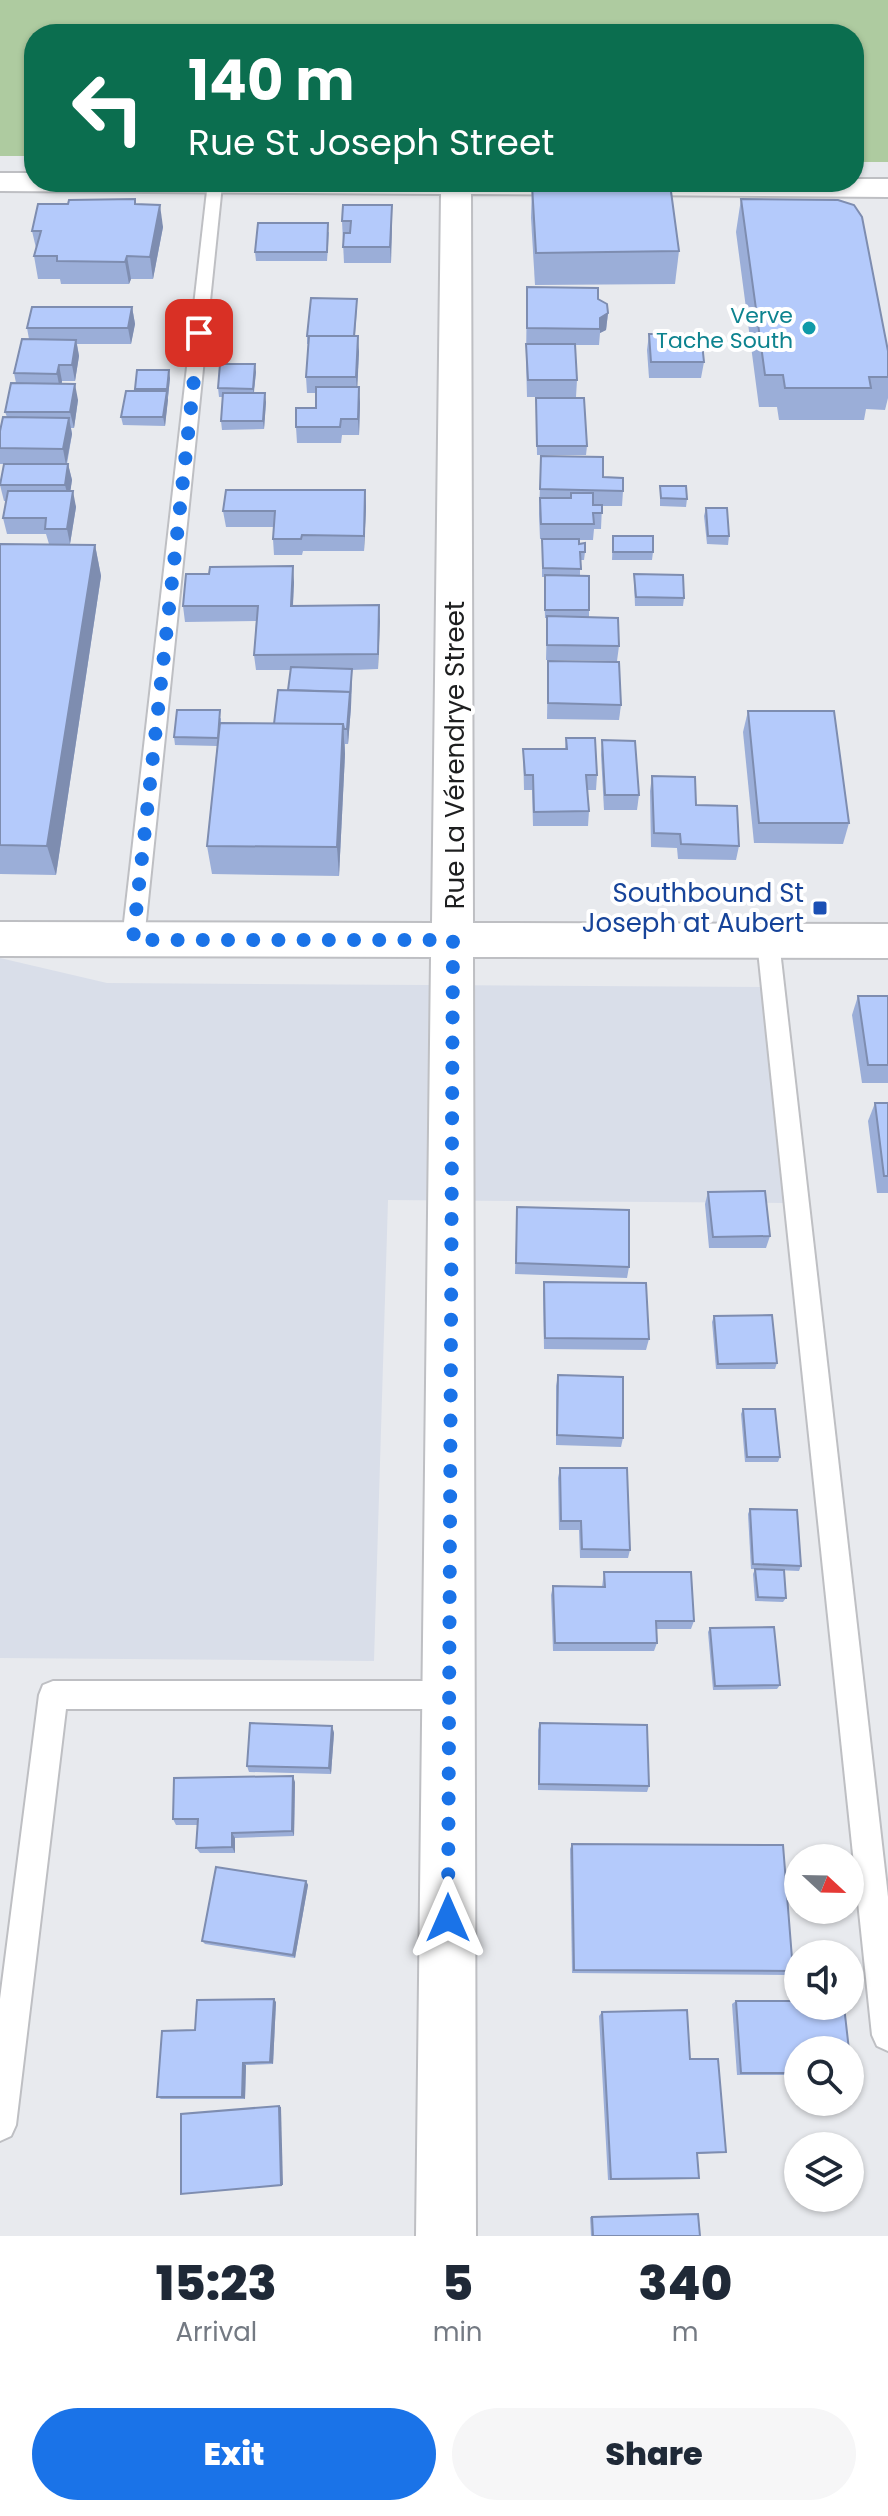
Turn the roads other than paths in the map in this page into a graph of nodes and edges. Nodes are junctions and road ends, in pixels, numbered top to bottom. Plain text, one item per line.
1 (0, 182) edge
2 (24, 182) edge
3 (864, 188) edge
4 (888, 188) edge
5 (213, 192) edge
6 (456, 192) edge
7 (0, 939) edge
8 (133, 940) junction
9 (453, 940) junction
10 (768, 941) junction
11 (888, 941) edge
12 (449, 1695) junction
13 (888, 2035) edge
14 (0, 2125) edge
15 (446, 2236) edge

1 - 2 street
3 - 4 street
5 - 8 lane
6 - 9 street, Rue La Vérendrye Street
7 - 8 street
8 - 9 street
9 - 10 street
9 - 12 street, Rue La Vérendrye Street
10 - 11 street
10 - 13 lane
12 - 14 lane
12 - 15 street, Rue La Vérendrye Street

